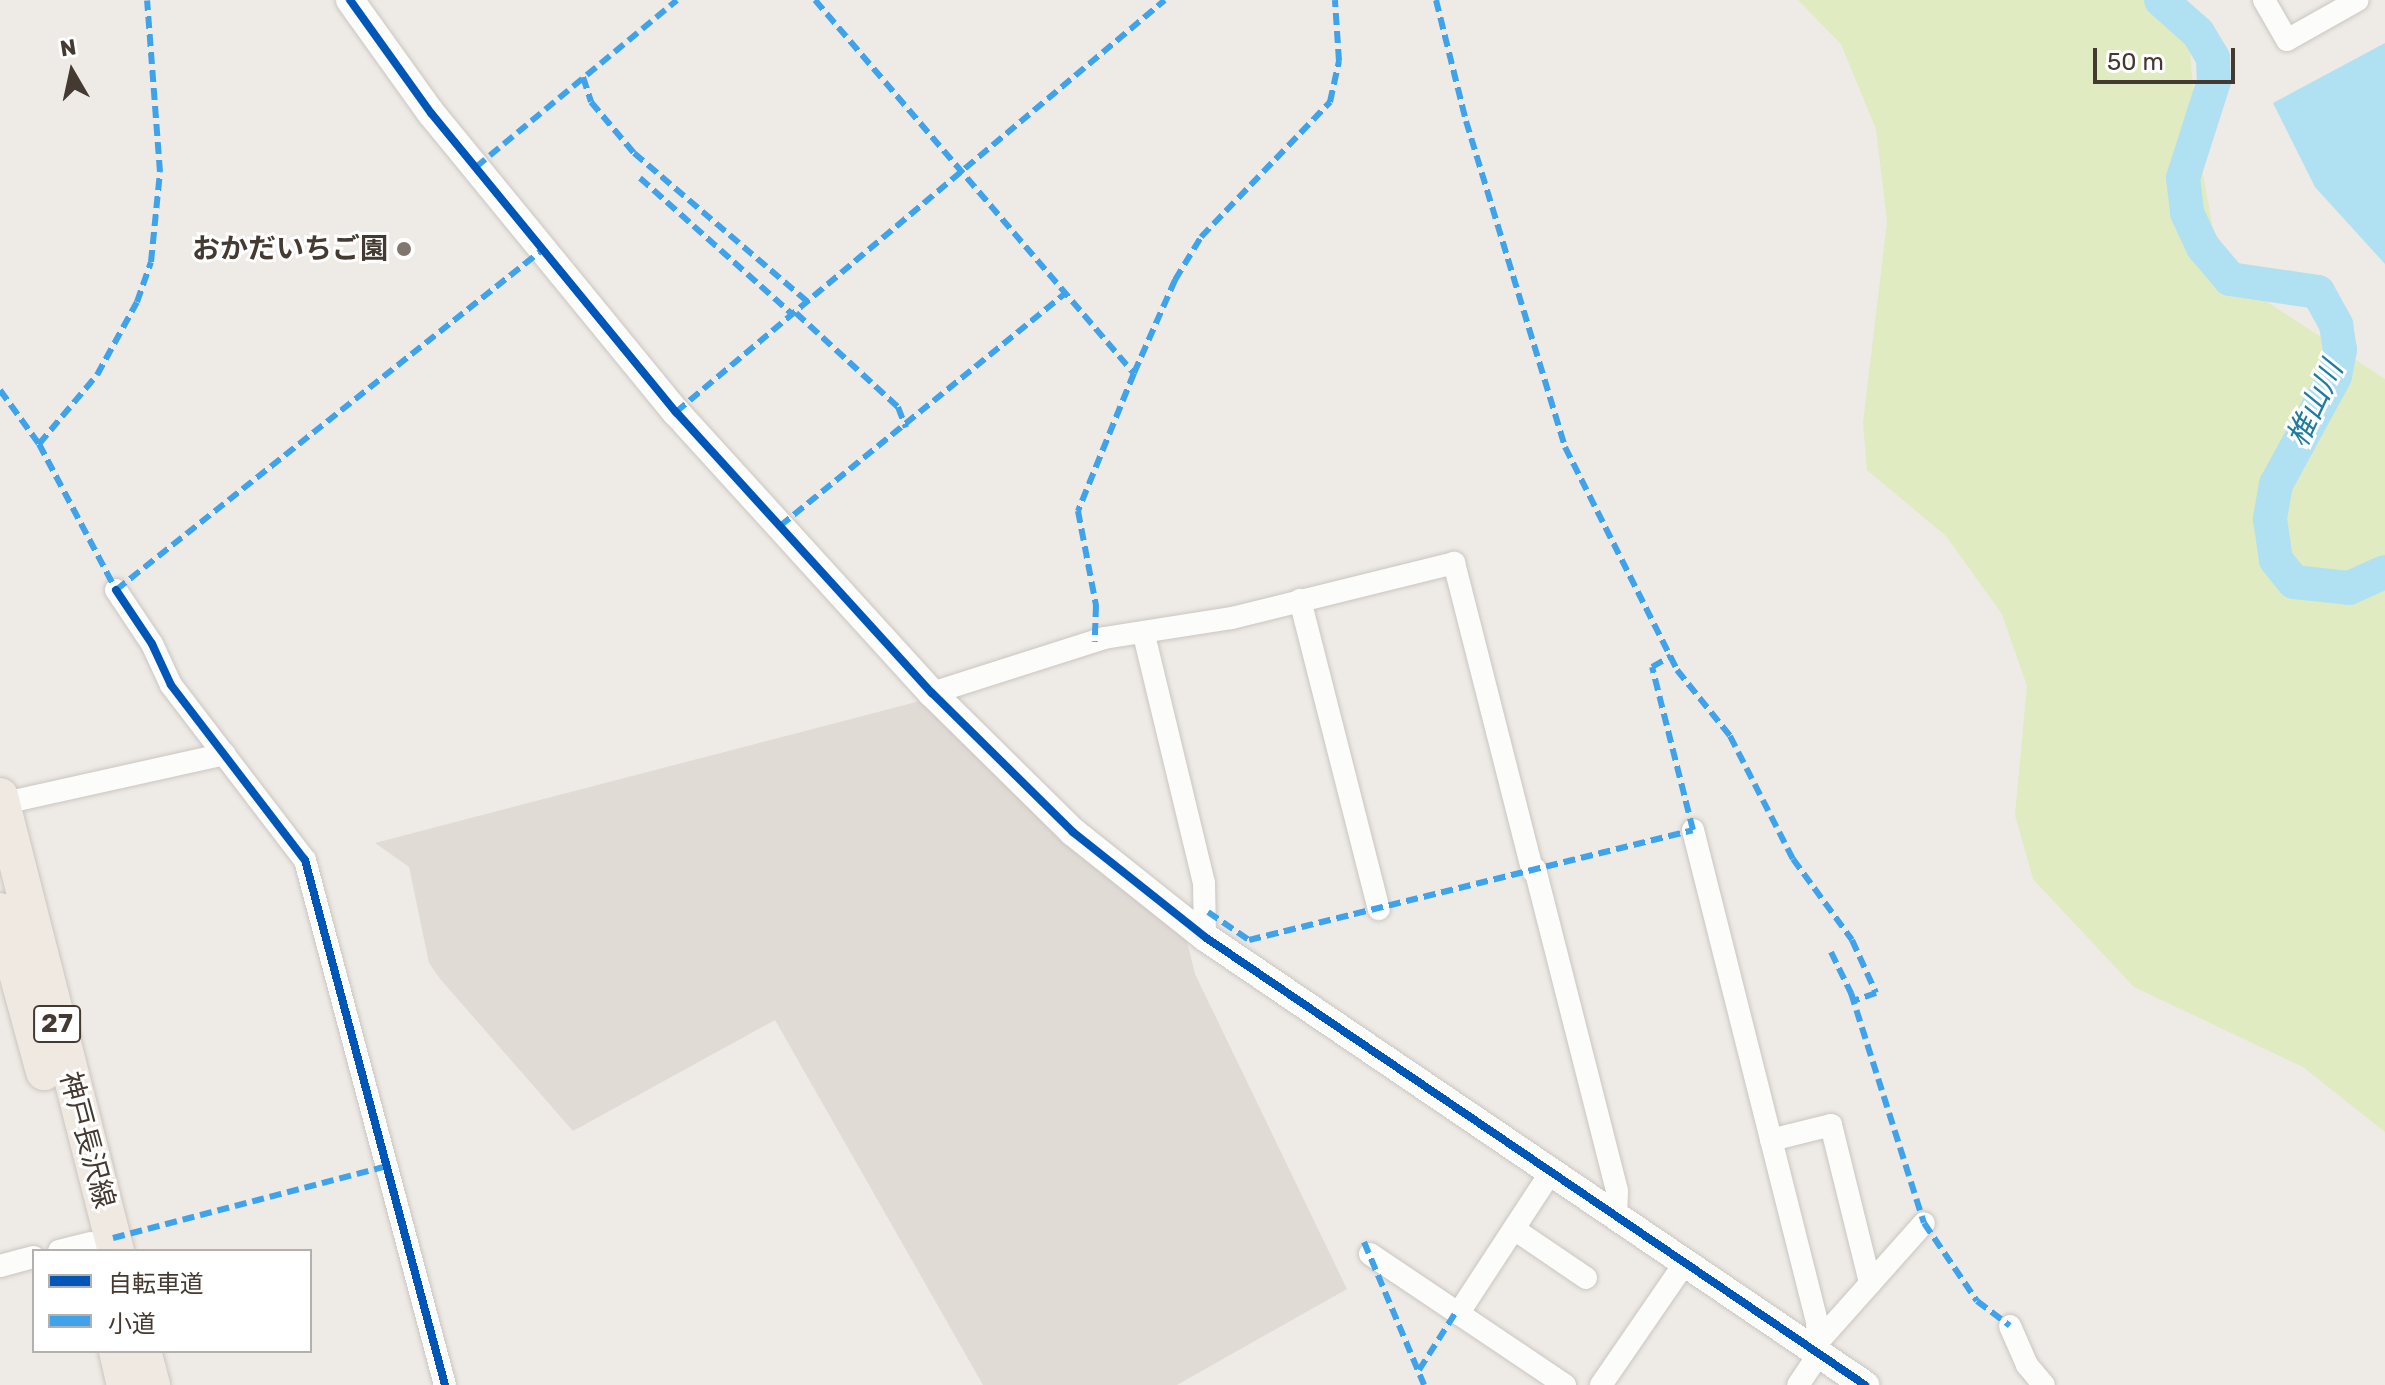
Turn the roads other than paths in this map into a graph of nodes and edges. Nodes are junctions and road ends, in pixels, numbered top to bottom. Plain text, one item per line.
1 (350, 0) edge
2 (2264, 0) edge
3 (2358, 0) edge
4 (116, 590) dead end
5 (1300, 600) junction
6 (1144, 635) junction
7 (932, 693) junction
8 (225, 754) junction
9 (1, 802) edge
10 (1693, 830) dead end
11 (1379, 909) dead end
12 (0, 911) edge
13 (1205, 937) junction
14 (1771, 1140) junction
15 (1551, 1172) junction
16 (1616, 1216) junction
17 (1924, 1223) dead end
18 (1514, 1229) junction
19 (89, 1249) edge
20 (1370, 1254) dead end
21 (32, 1258) edge
22 (1685, 1263) junction
23 (0, 1266) edge
24 (1586, 1278) dead end
25 (1870, 1283) junction
26 (1458, 1314) junction
27 (2010, 1326) dead end
28 (1819, 1348) junction
29 (117, 1353) edge
30 (144, 1353) edge
31 (125, 1385) edge
32 (152, 1385) edge
33 (445, 1385) edge
34 (1565, 1385) edge
35 (1601, 1385) edge
36 (1798, 1385) edge
37 (1865, 1385) edge
38 (2044, 1385) edge

1 - 7 street
2 - 3 street
4 - 8 street
5 - 6 street
5 - 11 street
5 - 16 street
6 - 7 street
6 - 13 street
7 - 13 street
8 - 9 street
8 - 33 street
9 - 19 main road, 神戸長沢線 / 27
10 - 14 street
12 - 19 main road, 神戸長沢線 / 27
13 - 15 street
14 - 25 street
14 - 28 street
15 - 16 street
15 - 18 street
16 - 22 street
17 - 25 street
18 - 24 street
18 - 26 street
20 - 26 street
21 - 23 street
22 - 28 street
22 - 35 street
25 - 28 street
26 - 34 street
27 - 38 street
28 - 36 street
28 - 37 street
29 - 31 main road
30 - 32 main road

